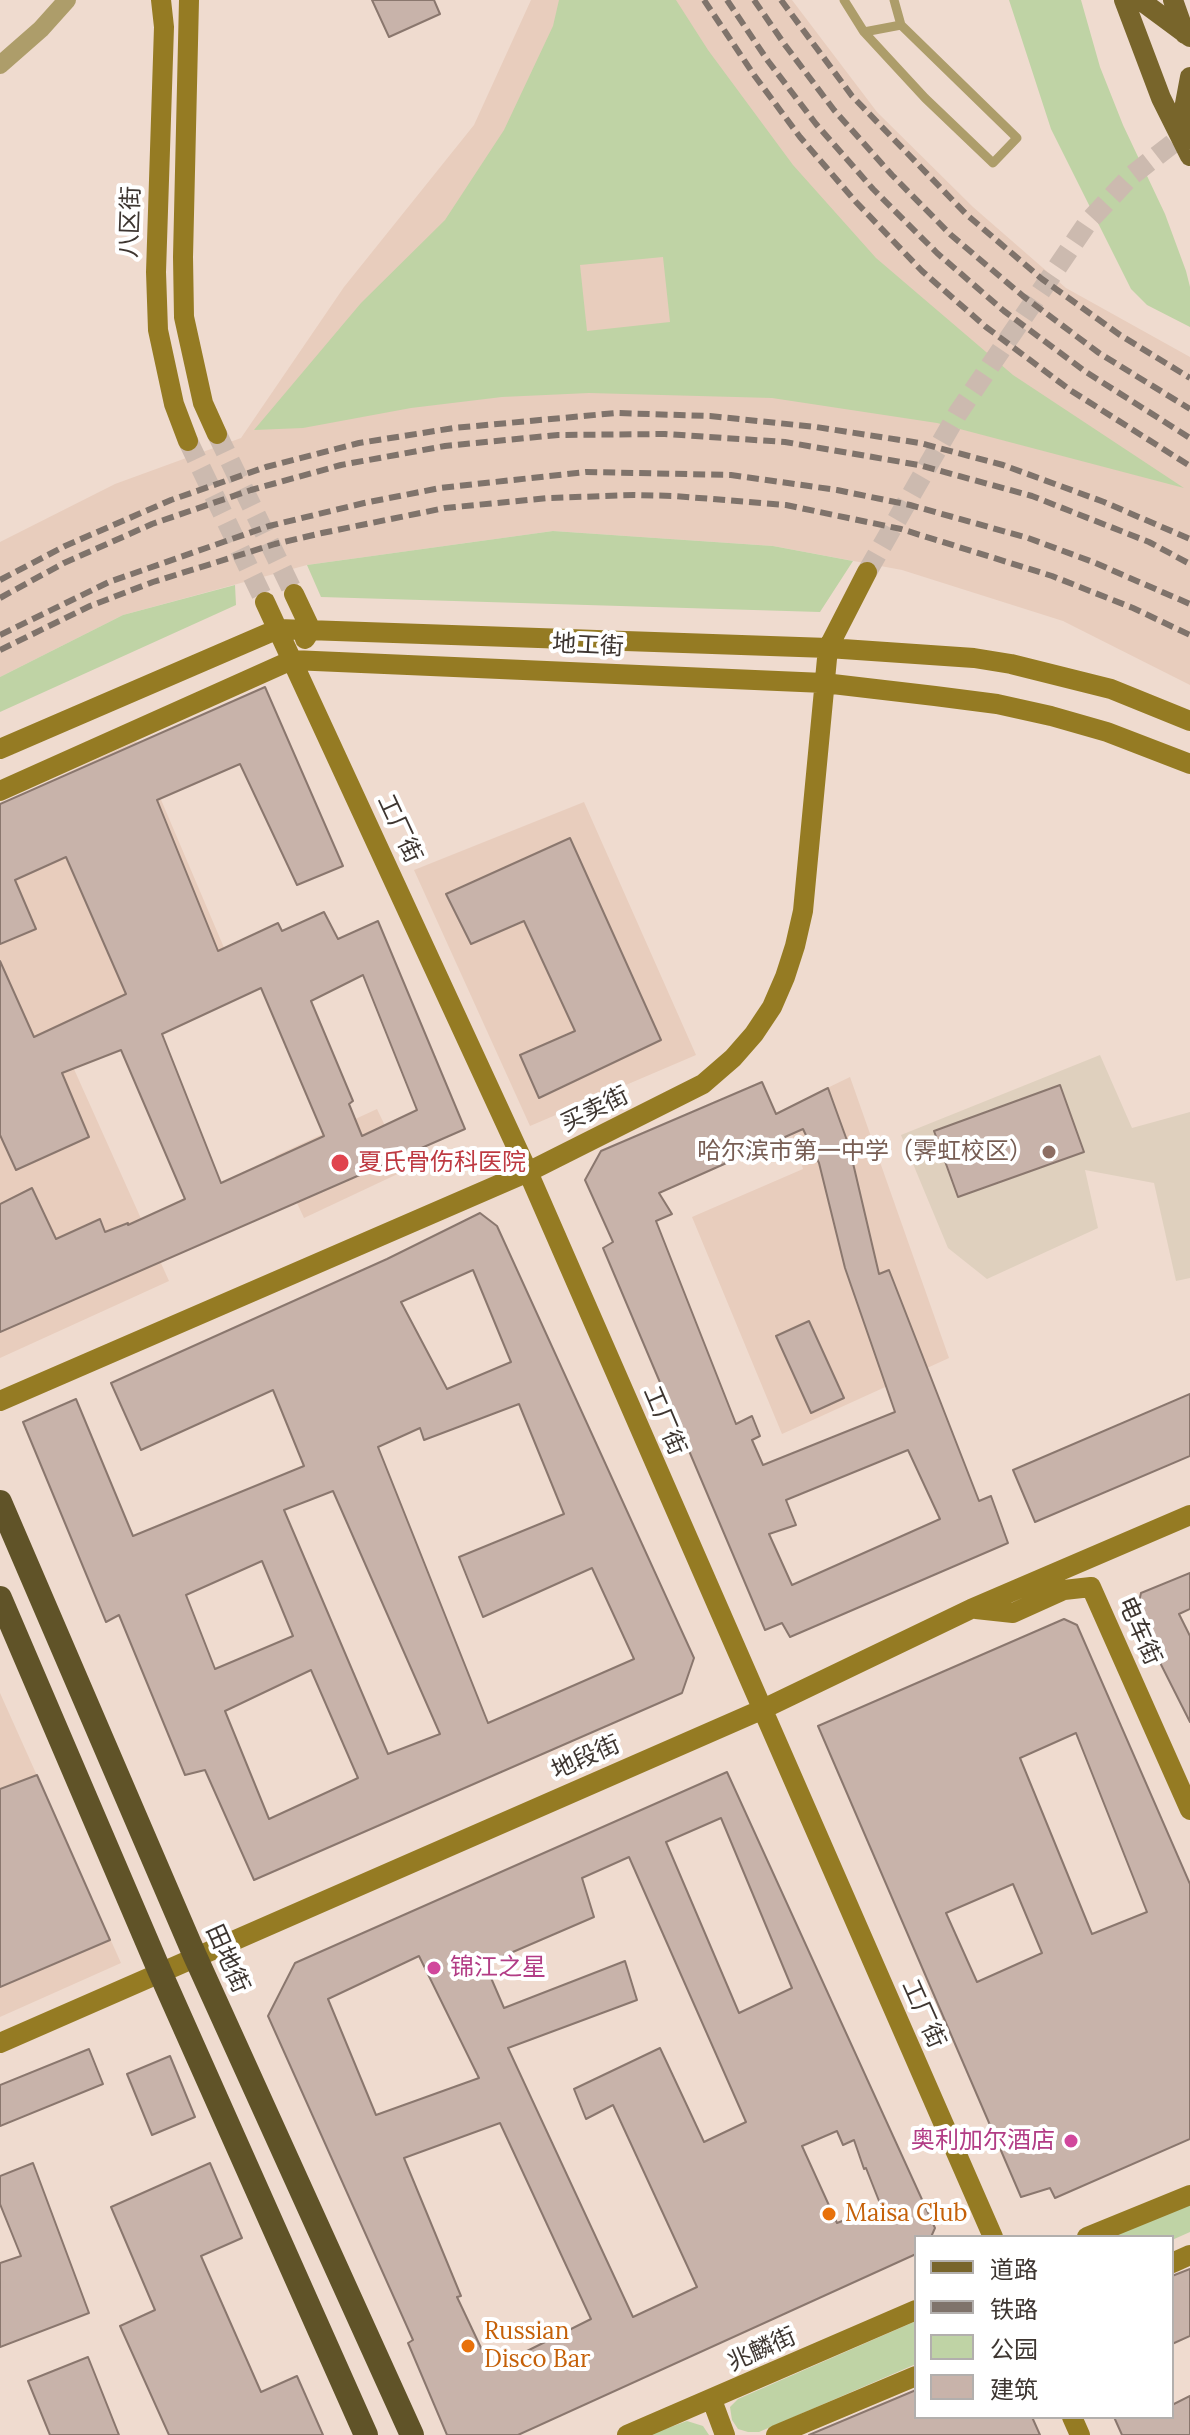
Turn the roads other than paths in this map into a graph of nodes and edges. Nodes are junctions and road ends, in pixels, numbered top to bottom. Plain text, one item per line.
1 (67, 0) edge
2 (161, 0) edge
3 (189, 0) edge
4 (844, 0) edge
5 (894, 0) edge
6 (1124, 0) edge
7 (1140, 0) edge
8 (1173, 0) edge
9 (901, 25) junction
10 (864, 32) junction
11 (1188, 39) edge
12 (0, 65) edge
13 (1190, 77) edge
14 (1190, 156) edge
15 (217, 434) tunnel mouth
16 (188, 441) tunnel mouth
17 (867, 572) tunnel mouth
18 (294, 594) tunnel mouth
19 (265, 602) tunnel mouth
20 (278, 629) junction
21 (311, 630) junction
22 (828, 648) junction
23 (292, 660) junction
24 (824, 683) junction
25 (1190, 721) edge
26 (0, 749) edge
27 (1190, 764) edge
28 (0, 791) edge
29 (528, 1172) junction
30 (0, 1401) edge
31 (0, 1502) edge
32 (1190, 1515) edge
33 (0, 1598) edge
34 (971, 1609) junction
35 (761, 1710) junction
36 (1190, 1810) edge
37 (195, 1956) junction
38 (160, 1972) junction
39 (0, 2043) edge
40 (1190, 2195) edge
41 (992, 2235) edge
42 (1092, 2235) edge
43 (914, 2311) edge
44 (914, 2377) edge
45 (712, 2400) junction
46 (366, 2435) edge
47 (412, 2435) edge
48 (627, 2435) edge
49 (725, 2435) edge
50 (776, 2435) edge

1 - 12 street
2 - 16 main road, 八区街
3 - 15 main road
4 - 10 lane
5 - 9 lane
6 - 14 main road
7 - 11 main road
8 - 11 main road
9 - 10 lane
9 - 10 lane
13 - 14 main road
17 - 22 main road, 买卖街
18 - 21 main road
19 - 20 main road, 工厂街
20 - 21 main road, 地工街
20 - 23 main road, 工厂街
20 - 26 main road, 地工街
21 - 22 main road, 地工街
21 - 23 main road
22 - 24 main road, 买卖街
22 - 25 main road, 地工街
23 - 24 main road, 地工街
23 - 28 main road, 地工街
23 - 29 main road, 工厂街
24 - 27 main road, 地工街
24 - 29 main road, 买卖街
29 - 30 main road, 买卖街
29 - 35 main road, 工厂街
31 - 37 highway, 田地街
32 - 34 main road, 地段街
33 - 38 highway
34 - 35 main road, 地段街
34 - 36 main road, 电车街
35 - 37 main road, 地段街
35 - 41 main road, 工厂街
37 - 38 main road, 地段街
37 - 47 highway, 田地街
38 - 39 main road, 地段街
38 - 46 highway
40 - 42 main road
43 - 45 main road, 兆麟街
44 - 50 main road
45 - 48 main road, 兆麟街
45 - 49 main road

